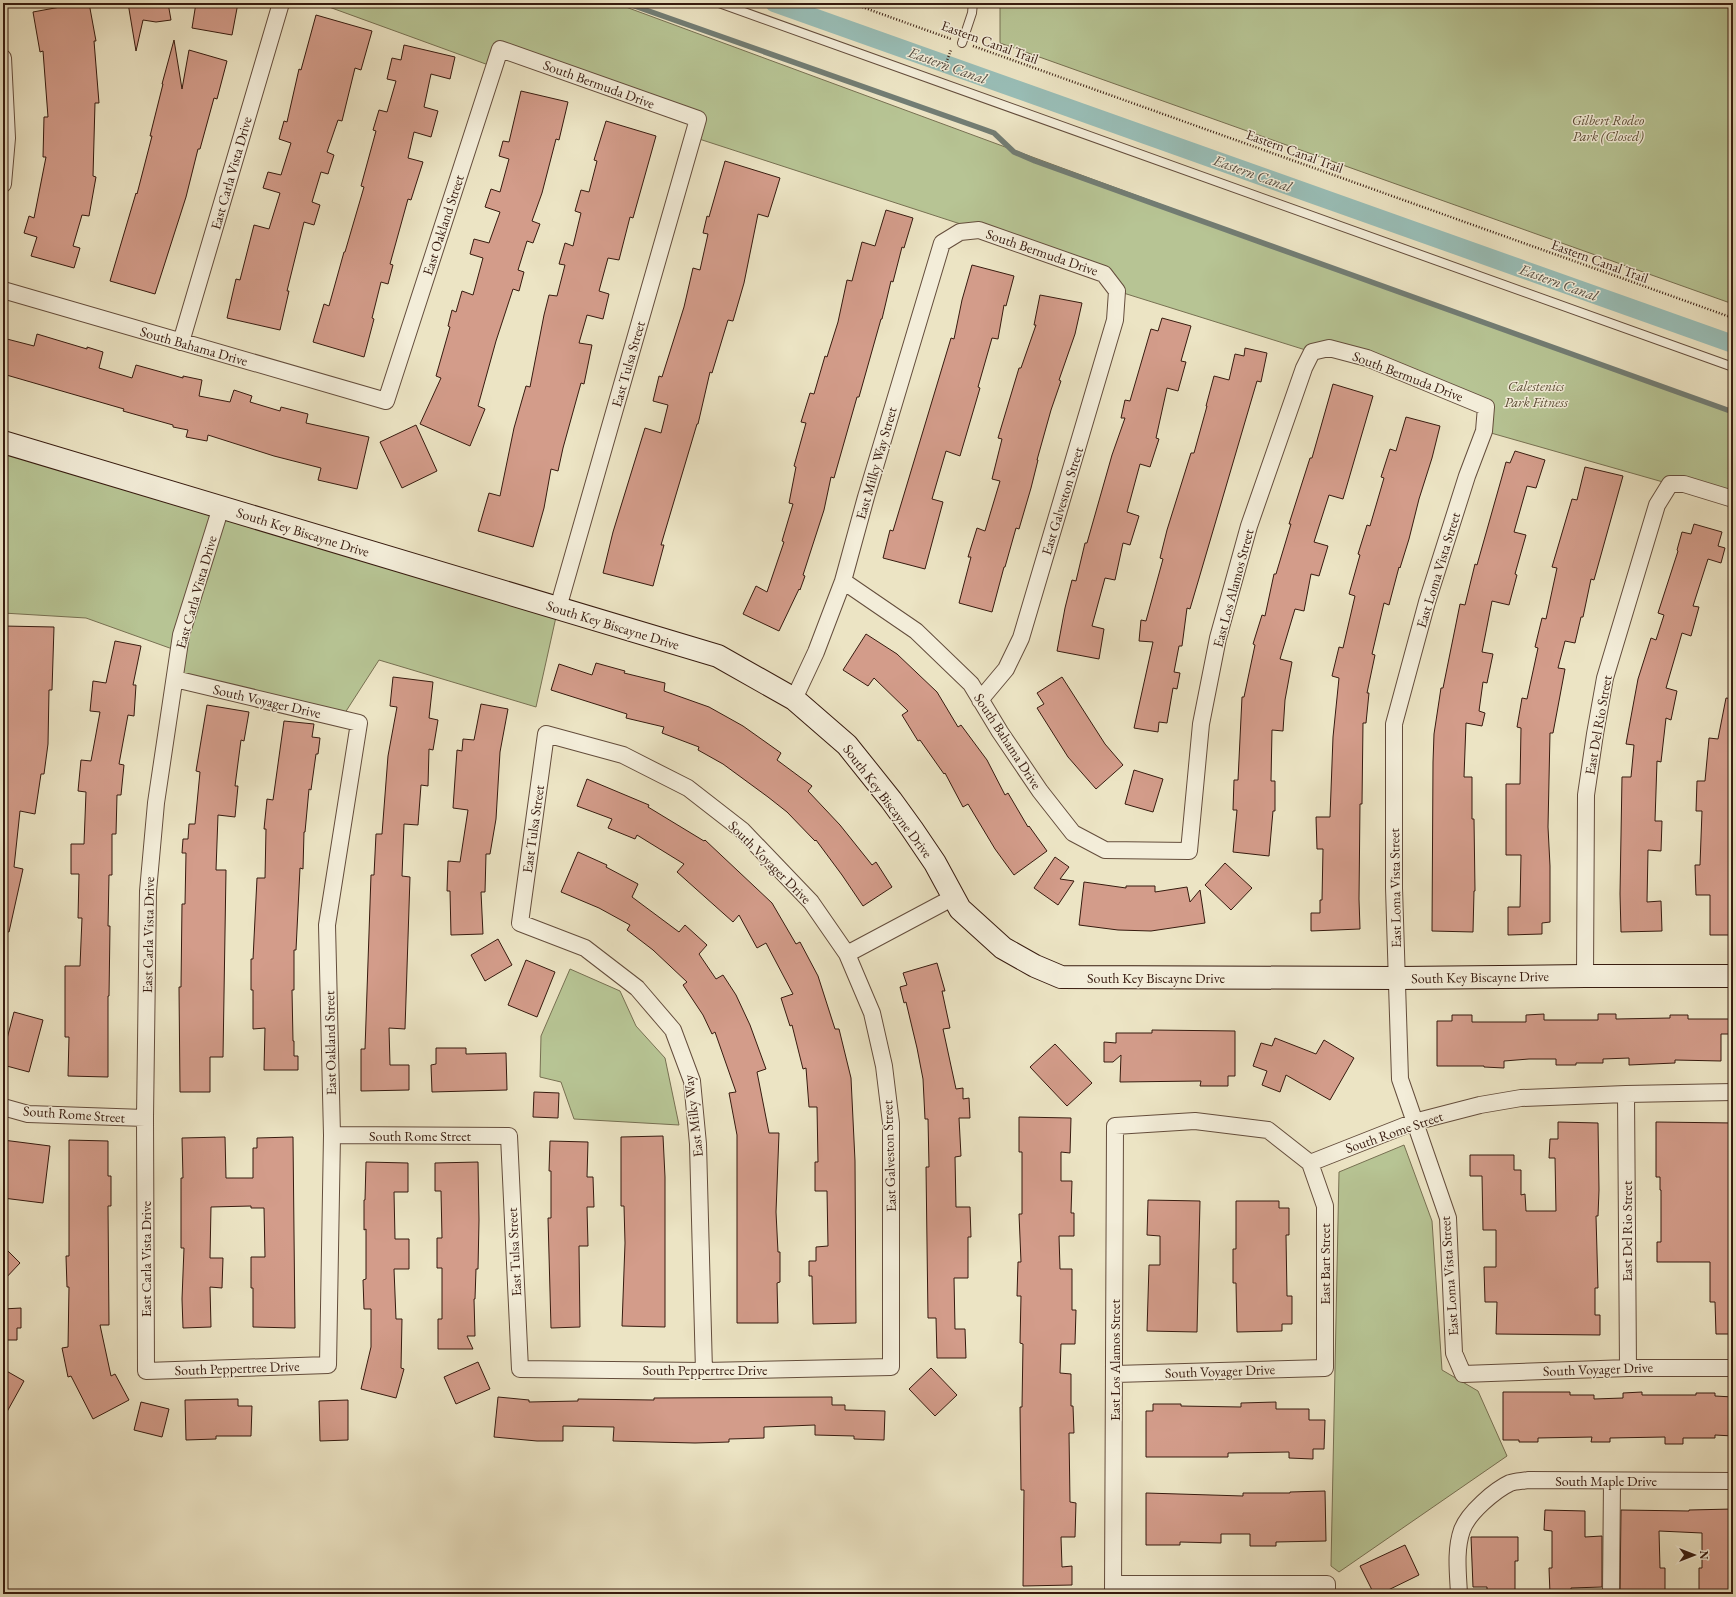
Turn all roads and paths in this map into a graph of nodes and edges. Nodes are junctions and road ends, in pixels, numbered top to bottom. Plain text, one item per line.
1 (281, 3) edge
2 (719, 3) edge
3 (851, 3) edge
4 (973, 3) edge
5 (958, 41) junction
6 (500, 49) joint
7 (3, 58) edge
8 (939, 82) junction
9 (698, 119) joint
10 (3, 184) edge
11 (960, 232) joint
12 (3, 290) edge
13 (1117, 291) joint
14 (1733, 318) edge
15 (181, 342) junction
16 (1329, 348) joint
17 (1733, 367) edge
18 (386, 401) joint
19 (1486, 406) joint
20 (3, 442) edge
21 (1733, 500) edge
22 (221, 507) junction
23 (843, 581) junction
24 (558, 608) junction
25 (175, 679) junction
26 (794, 699) junction
27 (980, 700) junction
28 (359, 723) joint
29 (546, 734) joint
30 (1189, 851) joint
31 (954, 897) junction
32 (520, 923) joint
33 (847, 954) junction
34 (1586, 976) junction
35 (1733, 976) edge
36 (1398, 978) junction
37 (1733, 1092) edge
38 (1626, 1094) junction
39 (3, 1107) edge
40 (145, 1118) junction
41 (1414, 1122) junction
42 (332, 1135) junction
43 (509, 1136) joint
44 (1310, 1163) junction
45 (328, 1365) joint
46 (891, 1366) joint
47 (1324, 1368) joint
48 (1628, 1368) junction
49 (1733, 1368) edge
50 (520, 1369) joint
51 (146, 1371) joint
52 (704, 1371) junction
53 (1115, 1374) junction
54 (1463, 1374) joint
55 (1612, 1481) junction
56 (1733, 1481) edge
57 (1113, 1589) edge
58 (1327, 1589) edge
59 (1459, 1594) edge
60 (1611, 1594) edge

1 - 15 street, East Carla Vista Drive
2 - 8 lane
3 - 5 path, Eastern Canal Trail
4 - 5 lane
5 - 8 path
5 - 14 path, Eastern Canal Trail
6 - 9 street, South Bermuda Drive
6 - 18 street, East Oakland Street
7 - 10 street
8 - 17 lane
9 - 24 street, East Tulsa Street
11 - 13 street, South Bermuda Drive
11 - 23 street, East Milky Way Street
12 - 15 street, South Bahama Drive
13 - 27 street, East Galveston Street
15 - 18 street, South Bahama Drive
16 - 19 street, South Bermuda Drive
16 - 30 street, East Los Alamos Street
19 - 36 street, East Loma Vista Street
20 - 22 street, South Key Biscayne Drive
21 - 34 street, East Del Rio Street
22 - 24 street, South Key Biscayne Drive
22 - 25 street, East Carla Vista Drive
23 - 26 street, East Milky Way Street
23 - 27 street, South Bahama Drive
24 - 26 street, South Key Biscayne Drive
25 - 28 street, South Voyager Drive
25 - 40 street, East Carla Vista Drive
26 - 31 street, South Key Biscayne Drive
27 - 30 street, South Bahama Drive
28 - 42 street, East Oakland Street
29 - 32 street, East Tulsa Street
29 - 33 street, South Voyager Drive
31 - 33 street
31 - 36 street, South Key Biscayne Drive
32 - 52 street, East Milky Way
33 - 46 street, East Galveston Street
34 - 35 street, South Key Biscayne Drive
34 - 36 street, South Key Biscayne Drive
36 - 41 street, East Loma Vista Street
37 - 38 street, South Rome Street
38 - 41 street, South Rome Street
38 - 48 street, East Del Rio Street
39 - 40 street, South Rome Street
40 - 51 street, East Carla Vista Drive
41 - 44 street, South Rome Street
41 - 54 street, East Loma Vista Street
42 - 43 street, South Rome Street
42 - 45 street, East Oakland Street
43 - 50 street, East Tulsa Street
44 - 47 street, East Bart Street
44 - 53 street, East Los Alamos Street
45 - 51 street, South Peppertree Drive
46 - 52 street, South Peppertree Drive
47 - 53 street, South Voyager Drive
48 - 49 street, South Voyager Drive
48 - 54 street, South Voyager Drive
50 - 52 street, South Peppertree Drive
53 - 57 street, East Los Alamos Street
55 - 56 street, South Maple Drive
55 - 59 street, South Maple Drive
55 - 60 street
57 - 58 street

